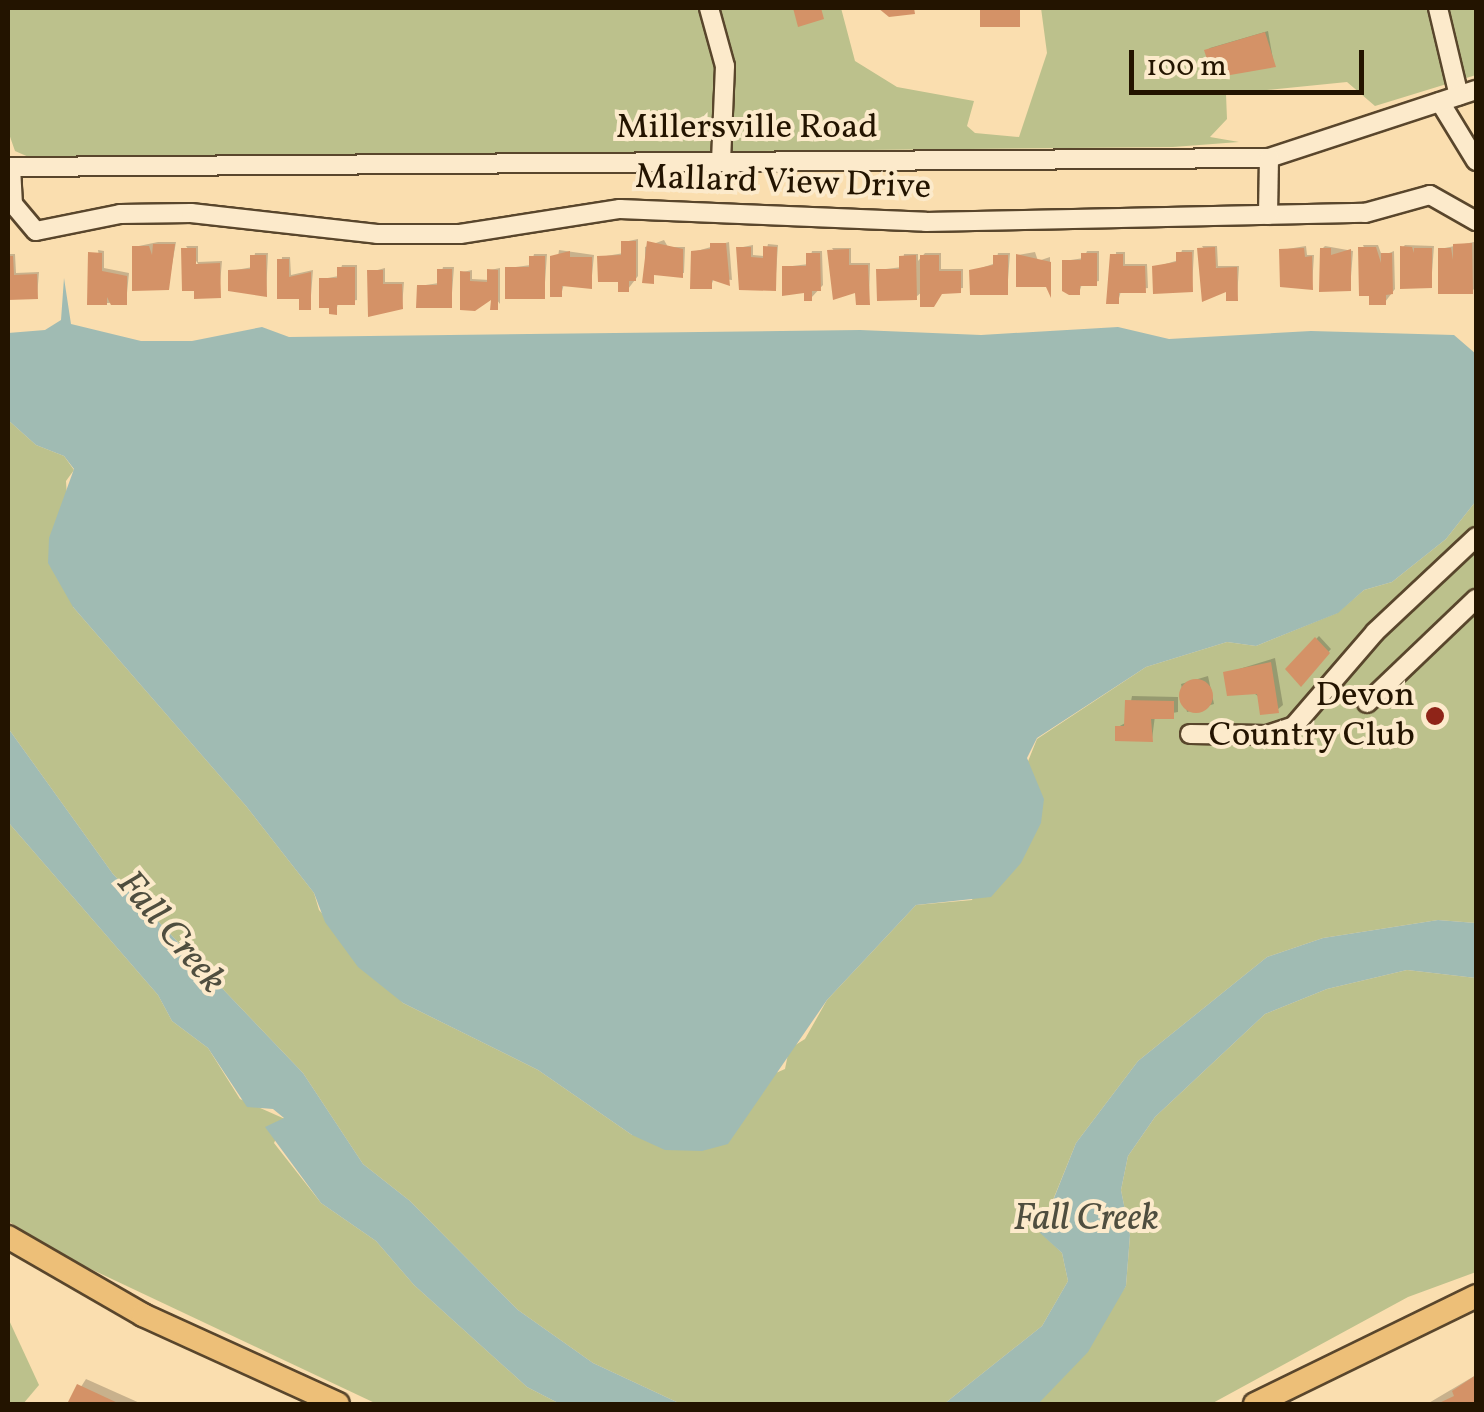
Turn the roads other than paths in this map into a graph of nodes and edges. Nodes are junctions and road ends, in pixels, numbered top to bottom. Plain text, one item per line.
1 (710, 8) edge
2 (1438, 8) edge
3 (1458, 96) edge
4 (1269, 158) junction
5 (1476, 160) edge
6 (721, 161) junction
7 (9, 167) edge
8 (12, 214) edge
9 (1268, 215) junction
10 (1476, 221) edge
11 (1476, 537) edge
12 (1476, 599) edge
13 (1367, 703) dead end
14 (1190, 734) dead end
15 (8, 1238) edge
16 (1476, 1296) edge
17 (338, 1404) edge
18 (1254, 1404) edge

1 - 6 street
2 - 3 street
3 - 4 street, Millersville Road
3 - 5 street
4 - 6 street, Millersville Road
4 - 9 street
6 - 7 street, Millersville Road
7 - 8 street, Mallard View Drive
8 - 9 street, Mallard View Drive
9 - 10 street, Mallard View Drive
11 - 14 street
12 - 13 street
15 - 17 main road
16 - 18 main road

